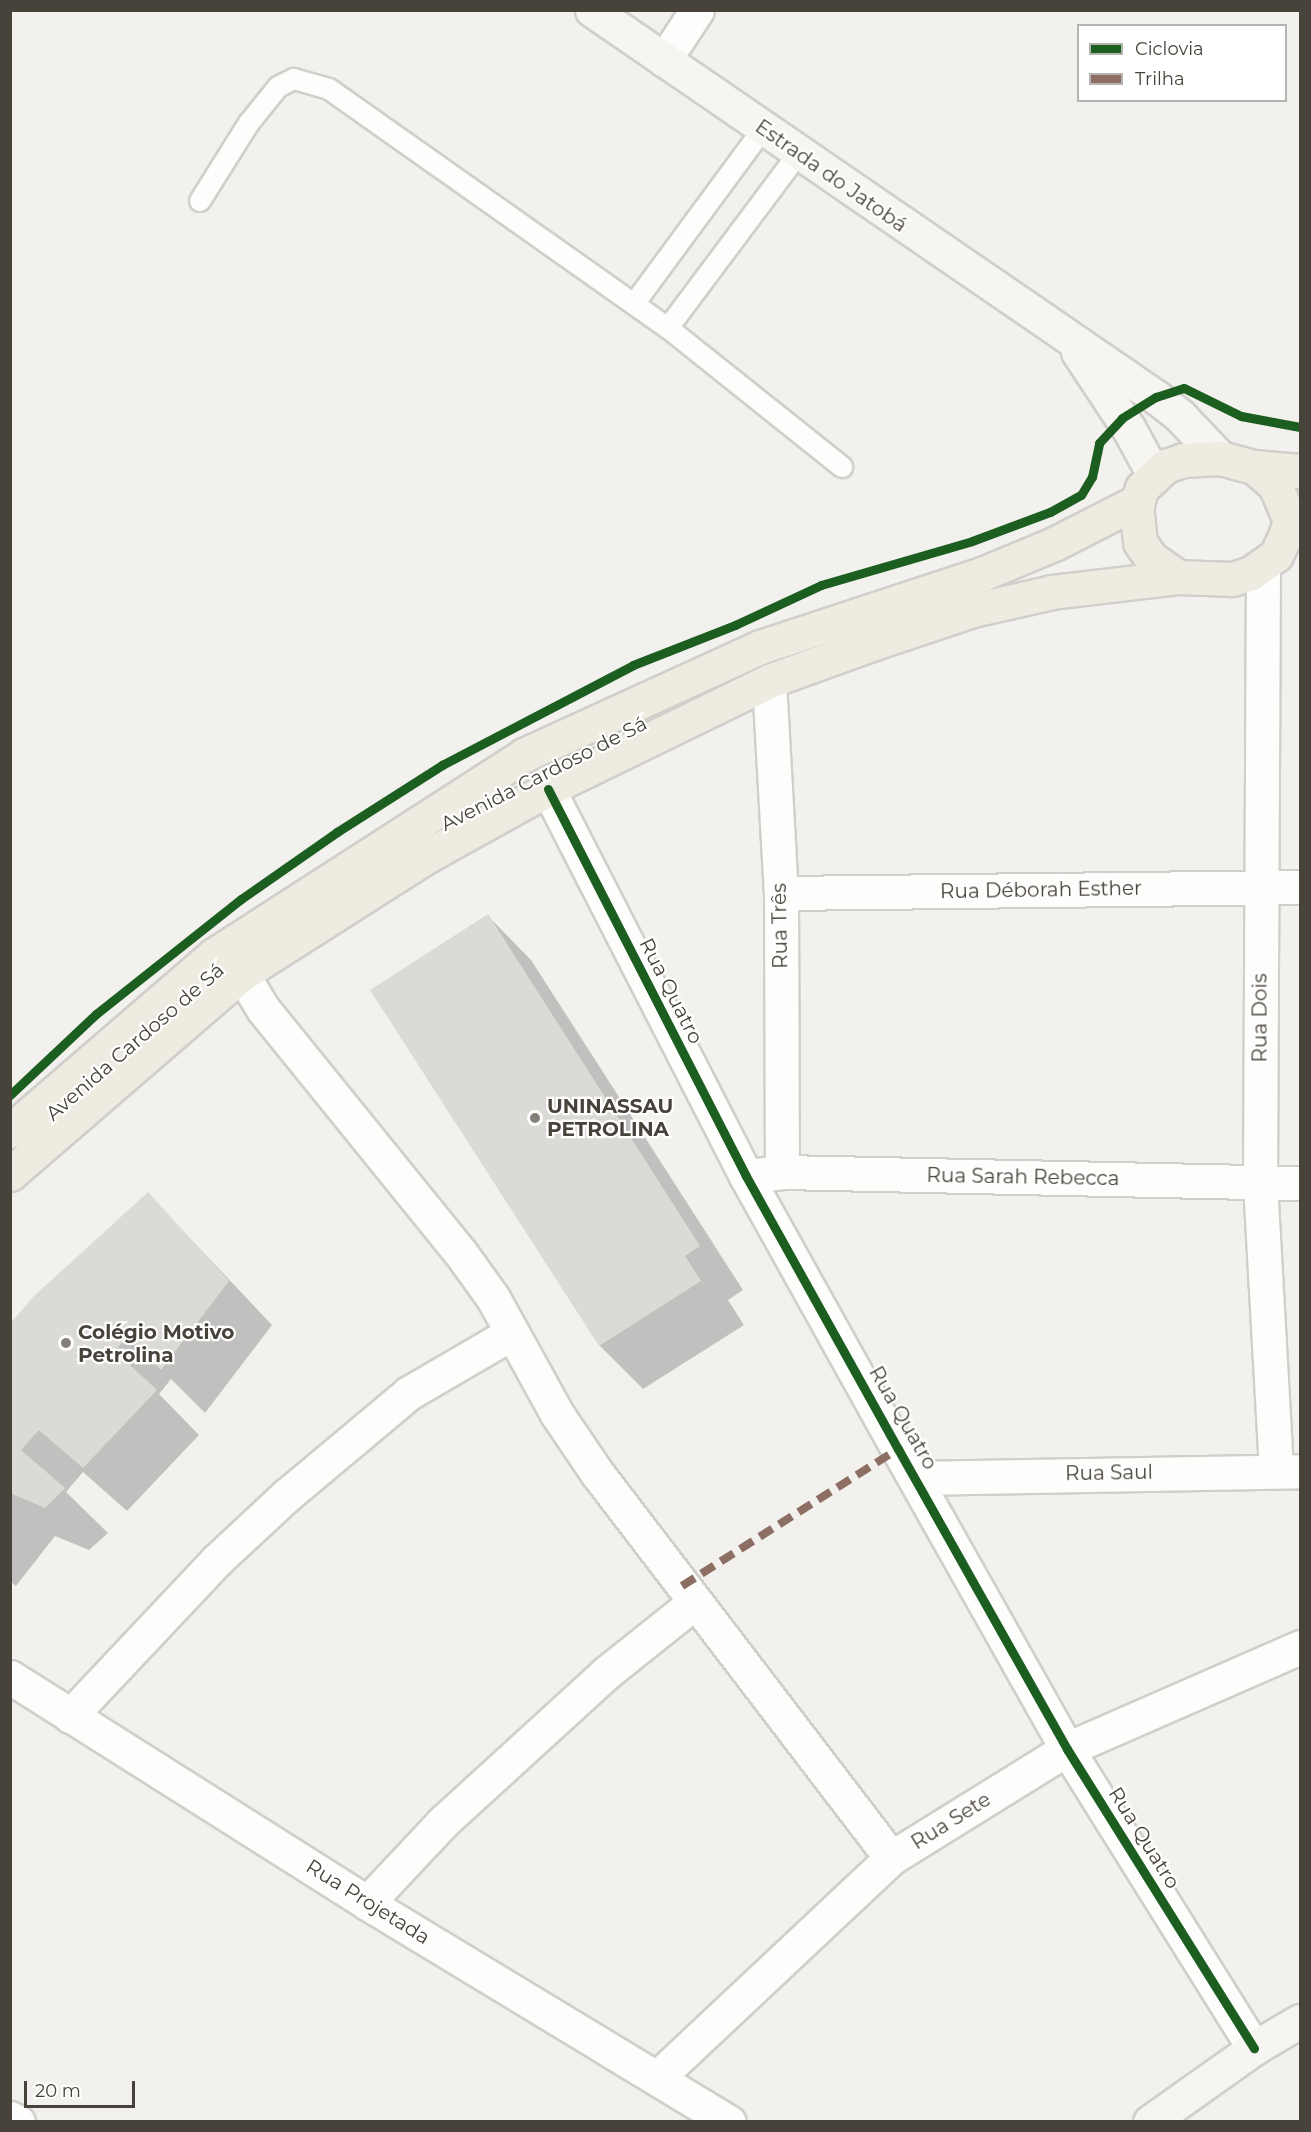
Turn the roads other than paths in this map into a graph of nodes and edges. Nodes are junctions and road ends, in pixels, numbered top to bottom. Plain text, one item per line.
1 (697, 10) edge
2 (604, 14) edge
3 (664, 60) junction
4 (764, 129) junction
5 (798, 154) junction
6 (200, 201) dead end
7 (634, 304) junction
8 (668, 327) junction
9 (1071, 340) junction
10 (1220, 458) junction
11 (842, 467) dead end
12 (1254, 467) junction
13 (1300, 471) edge
14 (1146, 488) junction
15 (1280, 556) edge
16 (1178, 577) junction
17 (769, 681) junction
18 (548, 789) junction
19 (1259, 887) junction
20 (1300, 887) edge
21 (781, 893) junction
22 (242, 974) junction
23 (10, 1131) edge
24 (782, 1172) junction
25 (10, 1174) edge
26 (746, 1176) junction
27 (1300, 1183) edge
28 (1260, 1184) junction
29 (510, 1334) junction
30 (1288, 1470) edge
31 (917, 1478) junction
32 (695, 1602) junction
33 (1300, 1647) edge
34 (10, 1677) edge
35 (70, 1716) junction
36 (1067, 1749) junction
37 (891, 1858) junction
38 (367, 1903) junction
39 (1300, 2021) edge
40 (1254, 2048) junction
41 (657, 2078) junction
42 (10, 2118) edge
43 (18, 2121) edge
44 (729, 2121) edge
45 (1150, 2121) edge

1 - 3 street
2 - 3 main road, Estrada do Jatobá
3 - 4 main road, Estrada do Jatobá
4 - 5 main road, Estrada do Jatobá
4 - 7 lane
5 - 8 lane
5 - 9 main road, Estrada do Jatobá
6 - 7 lane
7 - 8 lane
8 - 11 lane
9 - 10 main road, Estrada do Jatobá
9 - 14 main road
10 - 12 highway
10 - 14 highway
12 - 13 highway
12 - 15 highway
14 - 16 highway
14 - 23 highway, Avenida Cardoso de Sá
15 - 16 highway
15 - 19 street, Rua Dois
16 - 17 highway, Avenida Cardoso de Sá
17 - 18 highway, Avenida Cardoso de Sá
17 - 21 street, Rua Três
18 - 22 highway, Avenida Cardoso de Sá
18 - 26 street, Rua Quatro
19 - 20 street, Rua Déborah Esther
19 - 21 street, Rua Déborah Esther
19 - 28 street, Rua Dois
21 - 24 street, Rua Três
22 - 25 highway, Avenida Cardoso de Sá
22 - 29 street
24 - 26 street, Rua Sarah Rebecca
24 - 28 street, Rua Sarah Rebecca
26 - 31 street, Rua Quatro
27 - 28 street, Rua Sarah Rebecca
28 - 30 street, Rua Dois
29 - 32 street
29 - 35 street
30 - 31 street, Rua Saul
31 - 36 street, Rua Quatro
32 - 37 street
32 - 38 street
33 - 36 street, Rua Sete
34 - 35 street, Rua Projetada
35 - 38 street, Rua Projetada
36 - 37 street, Rua Sete
36 - 40 street, Rua Quatro
37 - 41 street, Rua Sete
38 - 41 street, Rua Projetada
39 - 40 main road
40 - 45 main road
41 - 44 street, Rua Projetada
42 - 43 street

